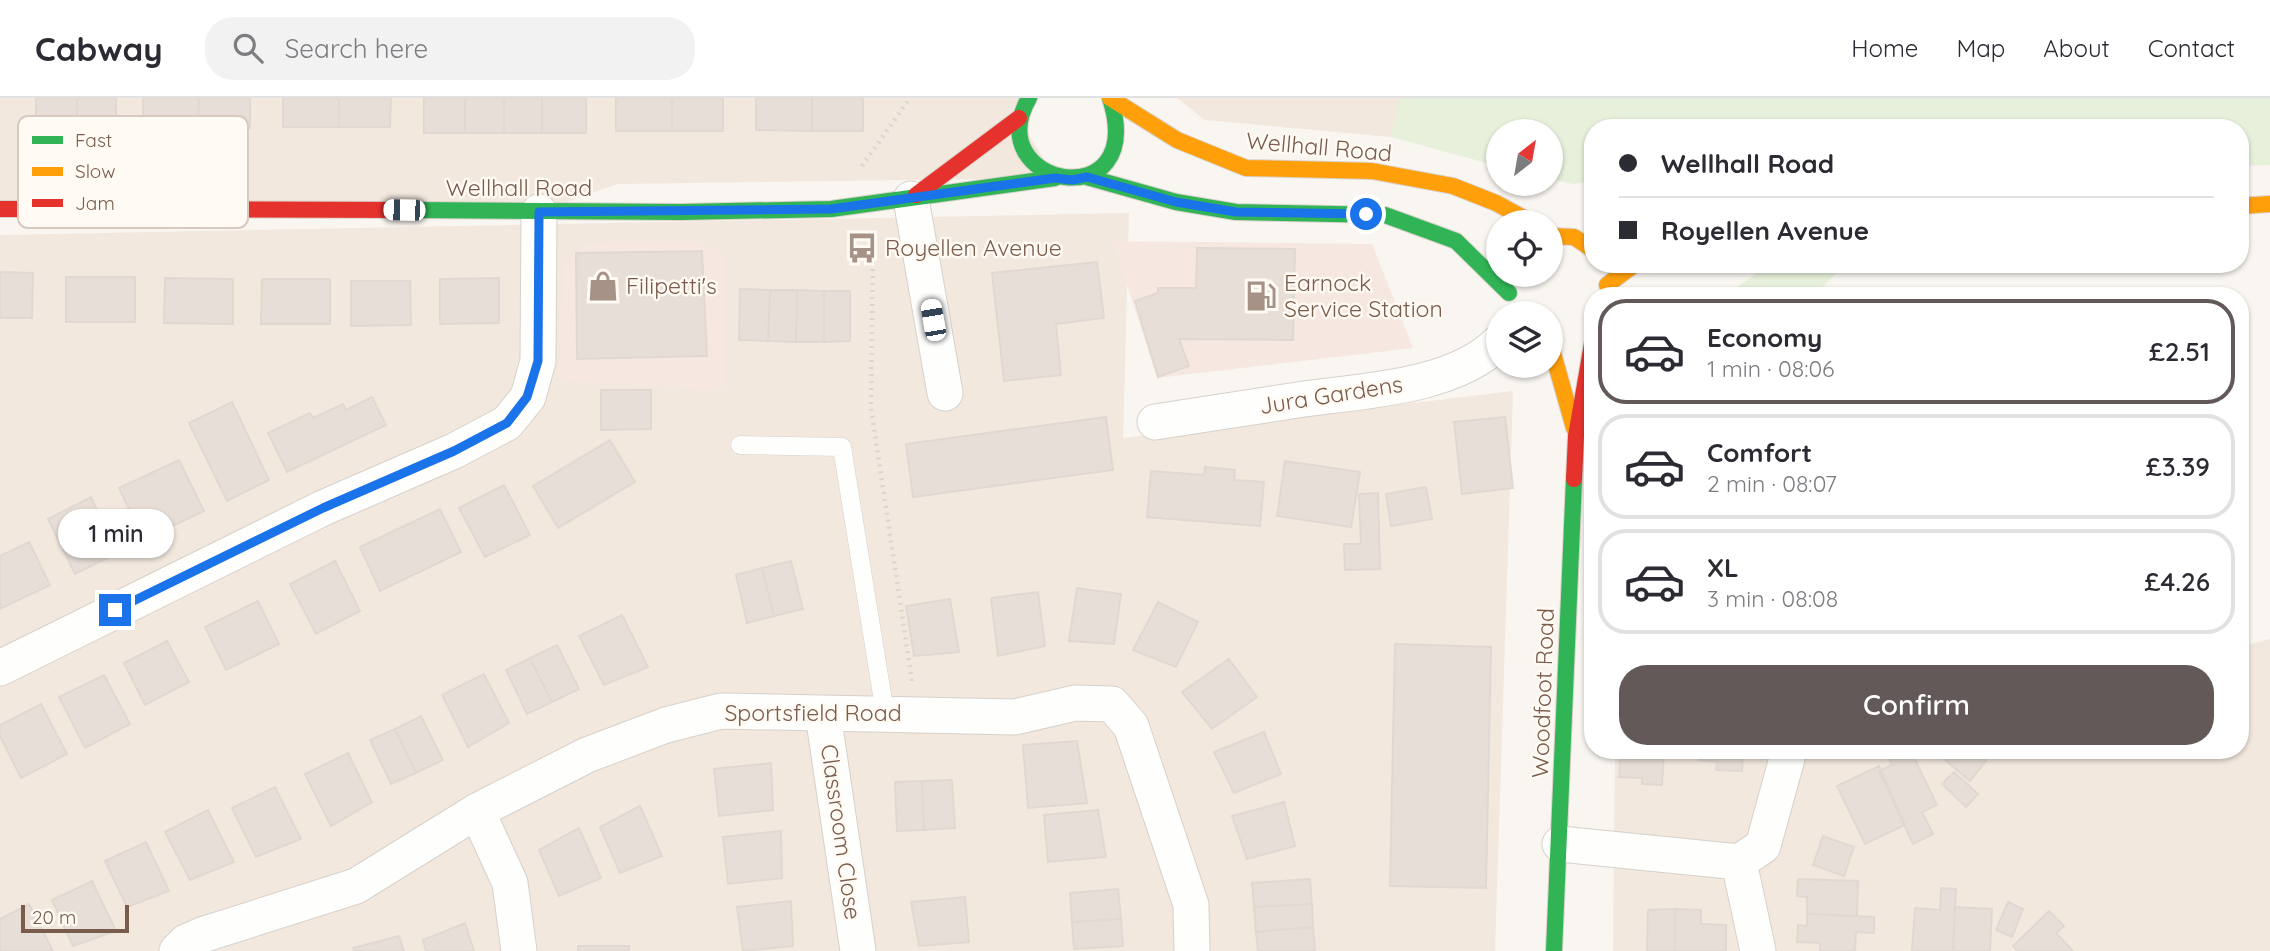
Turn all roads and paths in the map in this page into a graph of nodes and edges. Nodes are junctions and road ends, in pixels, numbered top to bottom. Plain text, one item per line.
1 (910, 98) edge
2 (1029, 98) edge
3 (1110, 98) edge
4 (1019, 118) junction
5 (1087, 177) junction
6 (1055, 178) junction
7 (911, 199) junction
8 (2270, 204) edge
9 (2249, 205) edge
10 (873, 206) junction
11 (0, 209) edge
12 (18, 209) edge
13 (248, 209) edge
14 (831, 209) junction
15 (1509, 210) edge
16 (539, 212) junction
17 (1584, 235) edge
18 (1563, 236) edge
19 (1574, 237) junction
20 (1584, 244) edge
21 (1625, 273) edge
22 (1486, 274) edge
23 (1499, 287) edge
24 (1510, 287) edge
25 (1609, 287) edge
26 (1486, 354) edge
27 (1563, 377) edge
28 (1584, 390) edge
29 (945, 393) dead end
30 (1155, 422) dead end
31 (1576, 436) junction
32 (740, 445) dead end
33 (0, 668) edge
34 (901, 713) junction
35 (823, 714) junction
36 (1787, 759) edge
37 (477, 811) junction
38 (1560, 844) junction
39 (1739, 862) junction
40 (177, 951) edge
41 (519, 951) edge
42 (859, 951) edge
43 (1192, 951) edge
44 (1554, 951) edge
45 (1758, 951) edge

1 - 14 path
2 - 4 street
3 - 5 street
3 - 15 street, Wellhall Road
4 - 6 street
4 - 7 street, Wellhall Road
5 - 6 street, Wellhall Road
5 - 22 street
6 - 7 street, Wellhall Road
7 - 10 street, Wellhall Road
7 - 29 street
8 - 9 street
10 - 14 street, Wellhall Road
10 - 34 path
11 - 12 street, Wellhall Road
13 - 16 street, Wellhall Road
14 - 16 street, Wellhall Road
16 - 33 street
17 - 19 street
18 - 19 street
19 - 20 street
21 - 25 street
23 - 24 street
26 - 30 street, Jura Gardens
27 - 31 street, Woodfoot Road
28 - 31 street, Woodfoot Road
31 - 38 street, Woodfoot Road
32 - 34 lane
34 - 35 street, Sportsfield Road
34 - 43 street, Sportsfield Road
35 - 37 street, Sportsfield Road
35 - 42 street, Classroom Close
36 - 39 street
37 - 40 street, Sportsfield Road
37 - 41 street
38 - 39 street
38 - 44 street, Woodfoot Road
39 - 45 street

